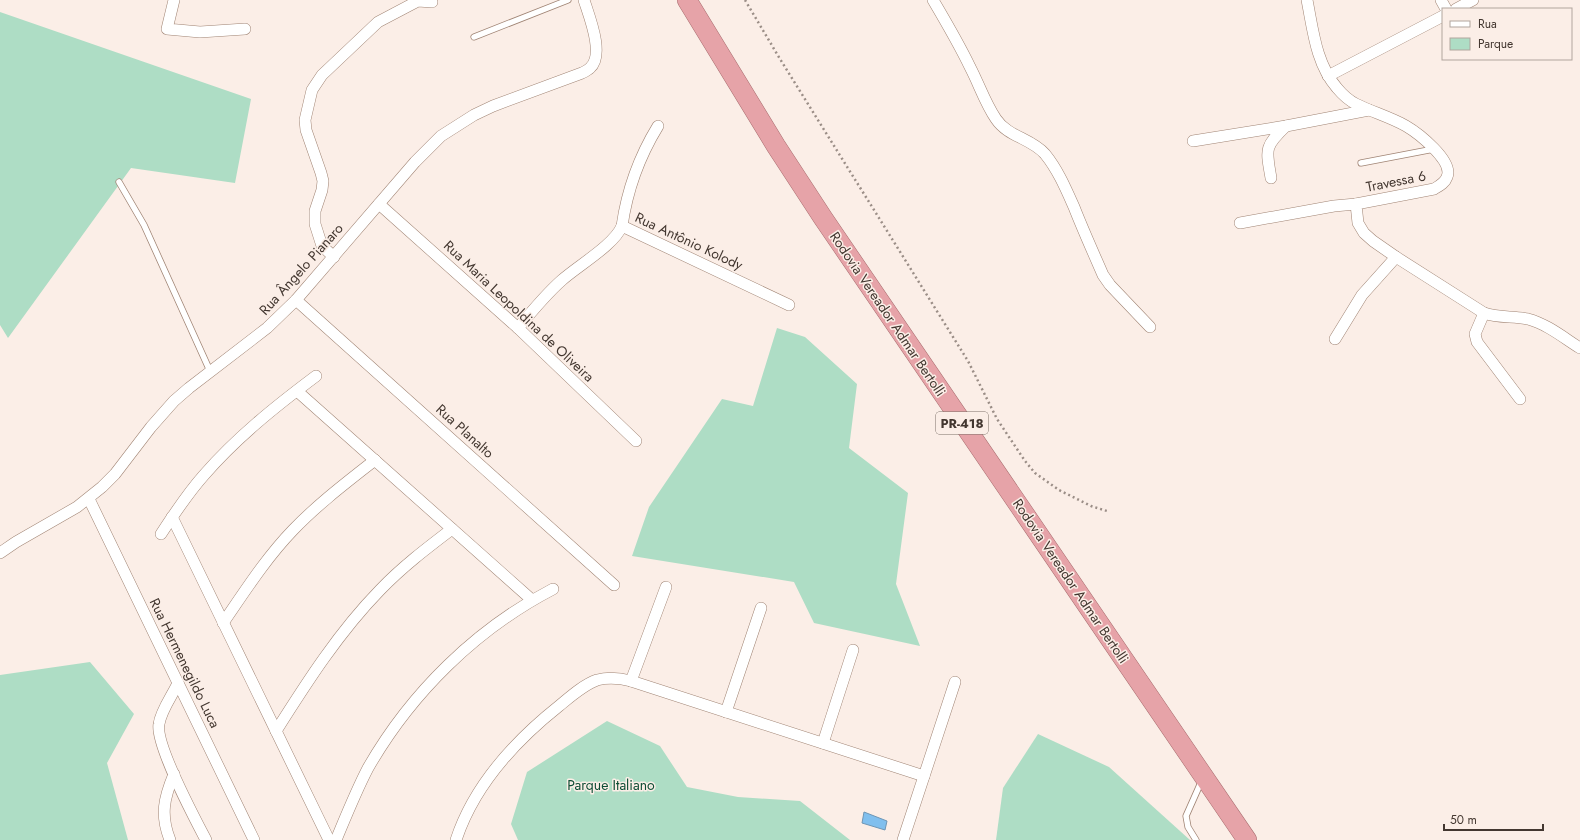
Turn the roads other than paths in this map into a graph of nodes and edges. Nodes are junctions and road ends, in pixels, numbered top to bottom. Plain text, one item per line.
1 (174, 0) edge
2 (568, 0) edge
3 (584, 0) edge
4 (687, 0) edge
5 (933, 0) edge
6 (1307, 0) edge
7 (1473, 0) edge
8 (432, 2) dead end
9 (1458, 8) edge
10 (1442, 17) edge
11 (245, 29) dead end
12 (474, 37) dead end
13 (1328, 76) junction
14 (1369, 110) junction
15 (658, 126) dead end
16 (1286, 126) junction
17 (1193, 141) dead end
18 (1435, 149) junction
19 (1361, 163) dead end
20 (1271, 178) dead end
21 (119, 182) dead end
22 (379, 204) junction
23 (1356, 204) junction
24 (1240, 223) dead end
25 (622, 226) junction
26 (334, 257) junction
27 (1396, 258) junction
28 (296, 300) junction
29 (789, 305) dead end
30 (1484, 313) junction
31 (1150, 327) dead end
32 (518, 328) junction
33 (1334, 339) dead end
34 (1580, 348) edge
35 (210, 371) junction
36 (316, 376) dead end
37 (297, 391) junction
38 (1520, 399) dead end
39 (636, 441) dead end
40 (375, 460) junction
41 (89, 499) junction
42 (172, 517) junction
43 (452, 529) junction
44 (161, 534) dead end
45 (0, 553) edge
46 (614, 585) dead end
47 (666, 587) dead end
48 (553, 589) dead end
49 (532, 600) junction
50 (761, 608) dead end
51 (223, 623) junction
52 (853, 650) dead end
53 (630, 681) junction
54 (955, 682) dead end
55 (178, 683) junction
56 (726, 712) junction
57 (276, 731) junction
58 (823, 743) junction
59 (174, 774) junction
60 (924, 776) junction
61 (1204, 777) junction
62 (170, 840) edge
63 (206, 840) edge
64 (254, 840) edge
65 (329, 840) edge
66 (336, 840) edge
67 (456, 840) edge
68 (903, 840) edge
69 (1196, 840) edge
70 (1247, 840) edge

1 - 11 street
2 - 12 lane
3 - 22 street, Rua Ângelo Pianaro
4 - 61 highway, Rodovia Vereador Admar Bertolli / PR-418
5 - 31 street
6 - 13 street, Travessa 6
7 - 9 street
8 - 26 street
10 - 13 street
13 - 14 street, Travessa 6
14 - 16 street
14 - 18 street, Travessa 6
15 - 25 street
16 - 17 street
16 - 20 street
18 - 19 lane
18 - 23 street, Travessa 6
21 - 35 lane
22 - 26 street, Rua Ângelo Pianaro
22 - 32 street, Rua Maria Leopoldina de Oliveira
23 - 24 street
23 - 27 street, Travessa 6
25 - 29 street, Rua Antônio Kolody
25 - 32 street, Rua Antônio Kolody
26 - 28 street, Rua Ângelo Pianaro
27 - 30 street, Travessa 6
27 - 33 street
28 - 35 street, Rua Ângelo Pianaro
28 - 46 street, Rua Planalto
30 - 34 street, Travessa 6
30 - 38 street
32 - 39 street, Rua Maria Leopoldina de Oliveira
35 - 41 street, Rua Ângelo Pianaro
36 - 37 street
37 - 40 street
37 - 42 street
40 - 43 street
40 - 51 street
41 - 45 street, Rua Ângelo Pianaro
41 - 55 street, Rua Hermenegildo Luca
42 - 44 street
42 - 51 street
43 - 49 street
43 - 57 street
47 - 53 street
48 - 49 street
49 - 66 street
50 - 56 street
51 - 57 street
52 - 58 street
53 - 56 street
53 - 67 street
54 - 60 street
55 - 59 street
55 - 64 street, Rua Hermenegildo Luca
56 - 58 street
57 - 65 street
58 - 60 street
59 - 62 street
59 - 63 street
60 - 68 street
61 - 69 lane
61 - 70 highway, Rodovia Vereador Admar Bertolli / PR-418

